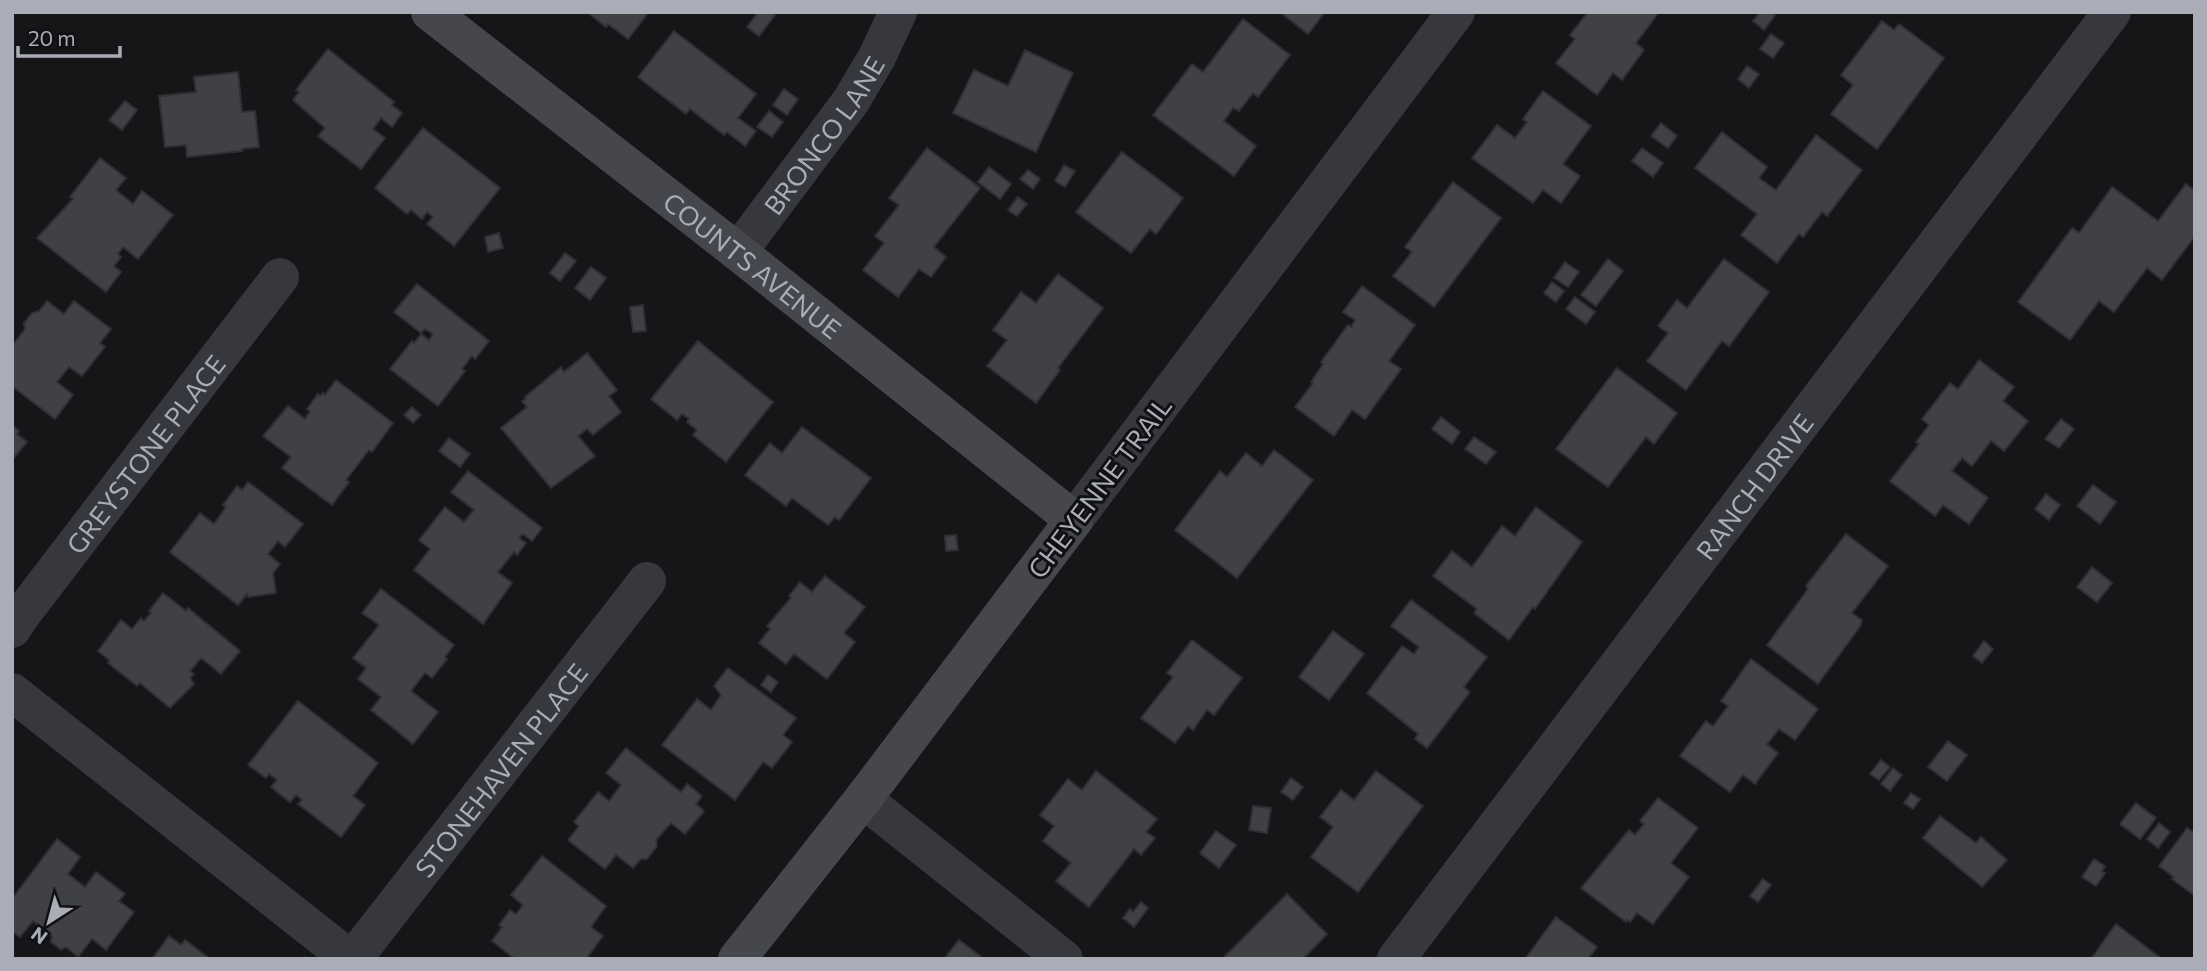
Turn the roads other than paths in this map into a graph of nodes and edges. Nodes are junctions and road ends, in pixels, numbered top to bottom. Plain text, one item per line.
1 (430, 12) edge
2 (898, 12) edge
3 (1456, 12) edge
4 (2112, 12) edge
5 (738, 252) junction
6 (280, 277) dead end
7 (1074, 520) junction
8 (647, 581) dead end
9 (12, 629) edge
10 (12, 692) edge
11 (863, 799) junction
12 (351, 959) edge
13 (737, 959) edge
14 (1064, 959) edge
15 (1396, 959) edge

1 - 5 street, COUNTS AVENUE
2 - 5 street, BRONCO LANE
3 - 7 street, CHEYENNE TRAIL
4 - 15 street, RANCH DRIVE
5 - 7 street, COUNTS AVENUE
6 - 9 street, GREYSTONE PLACE
7 - 11 street, CHEYENNE TRAIL
8 - 12 street, STONEHAVEN PLACE
10 - 12 street
11 - 13 street, CHEYENNE TRAIL
11 - 14 street

